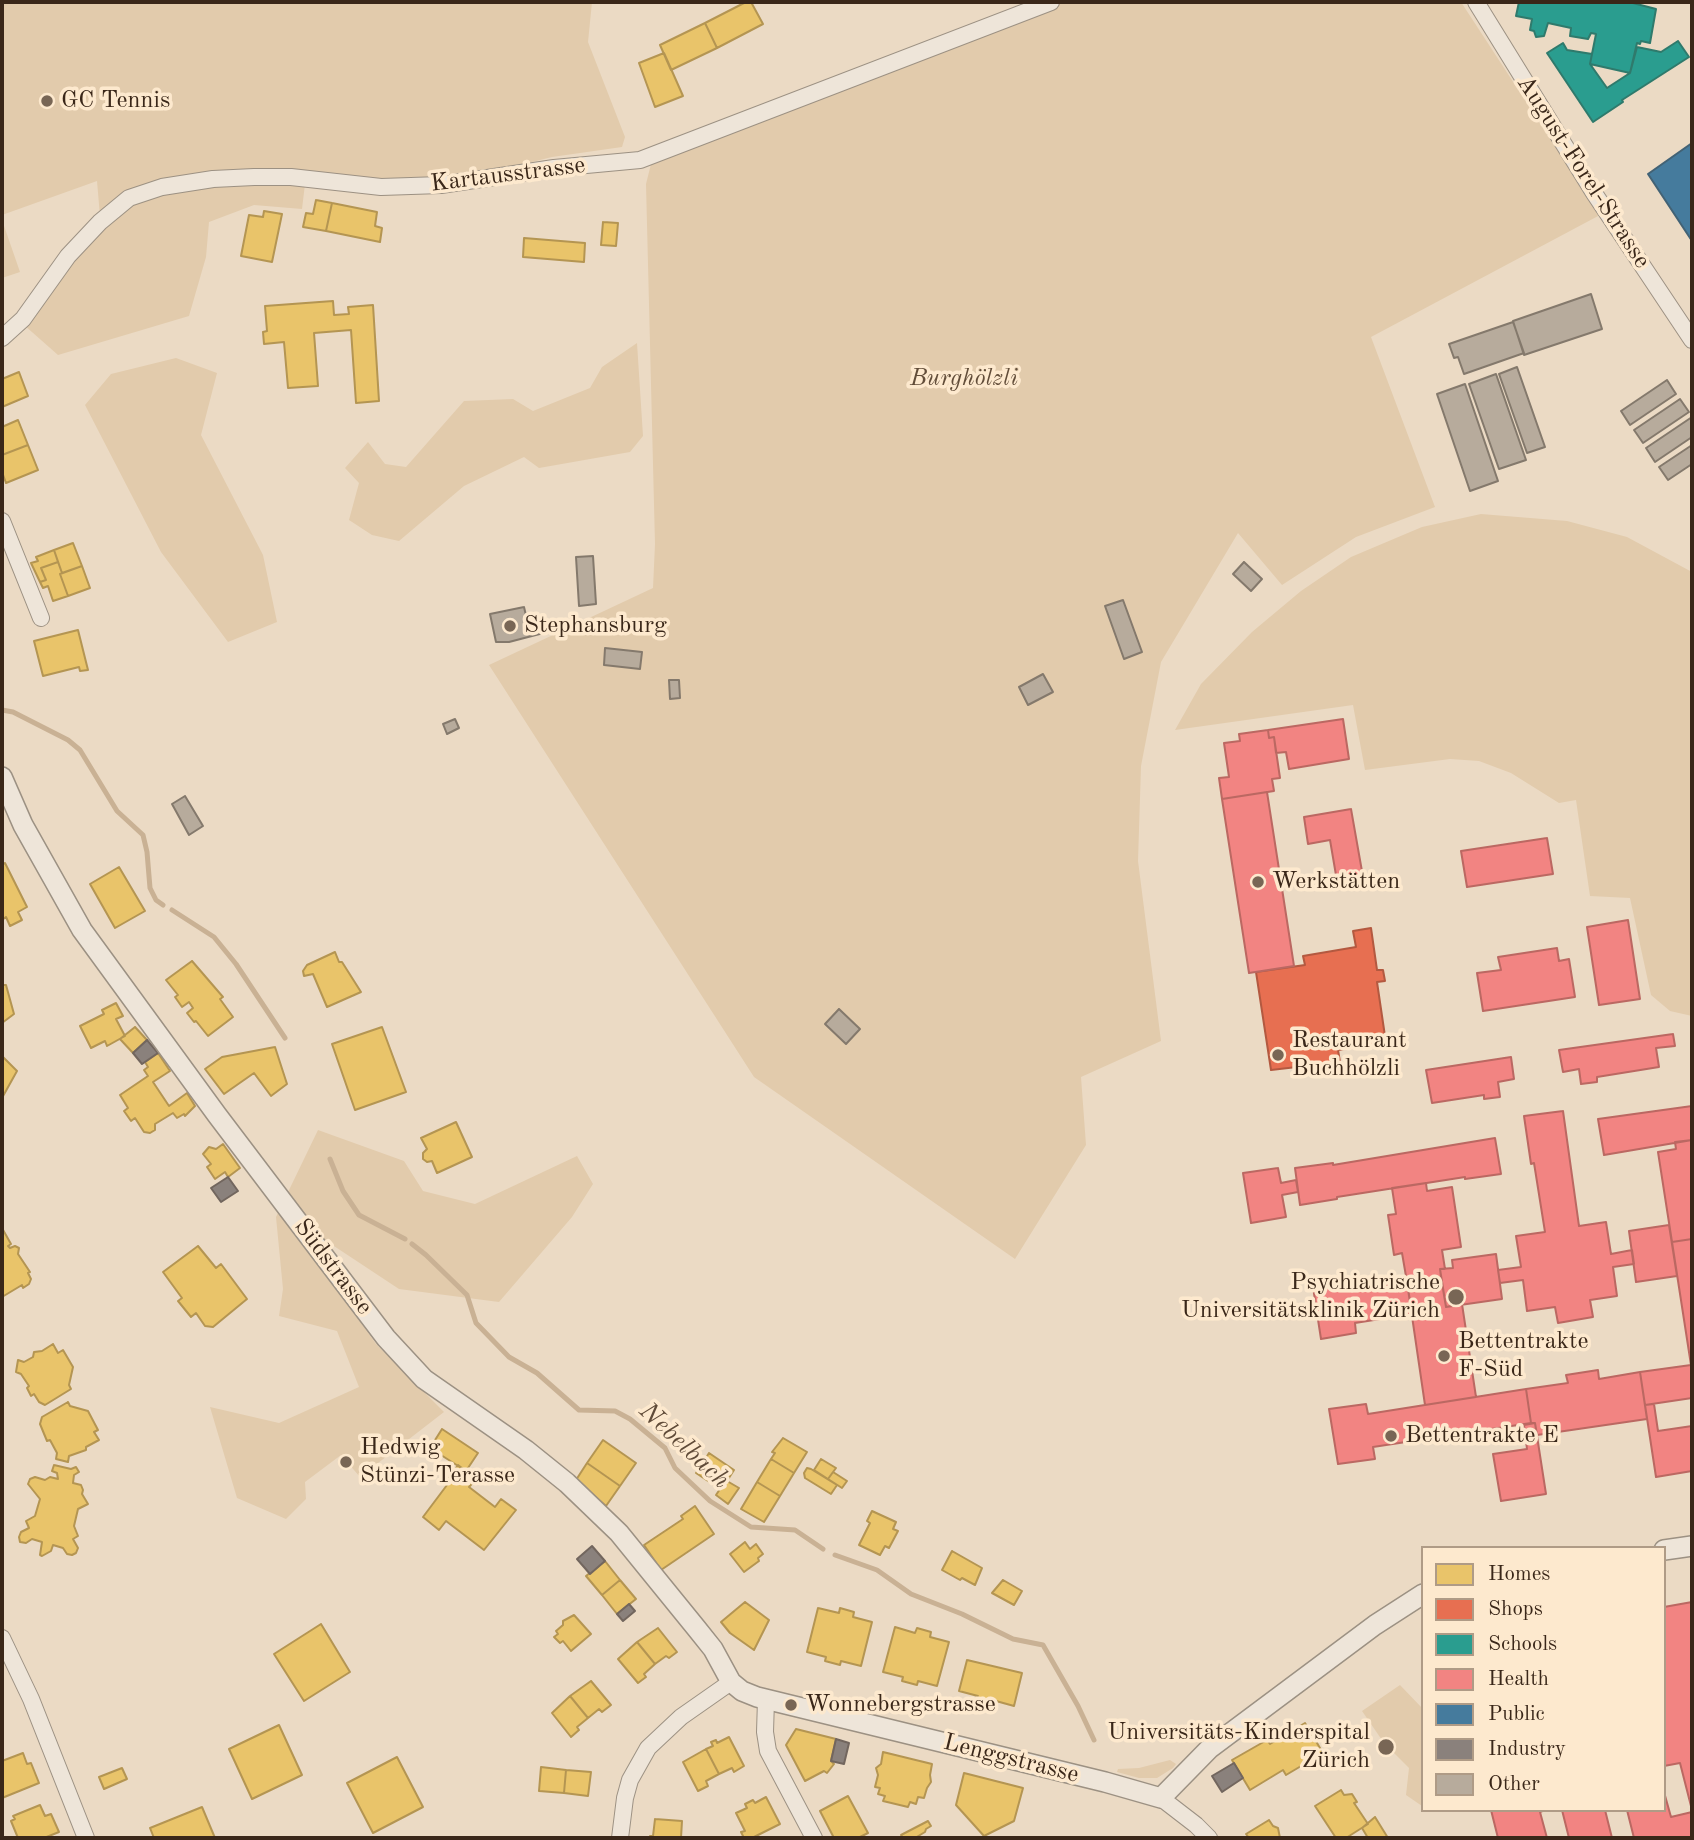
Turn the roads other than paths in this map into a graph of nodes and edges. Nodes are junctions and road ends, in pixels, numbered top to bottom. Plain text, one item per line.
1 (1051, 2) edge
2 (1476, 2) edge
3 (2, 338) edge
4 (1692, 340) edge
5 (2, 521) edge
6 (41, 618) dead end
7 (2, 777) edge
8 (1692, 1546) edge
9 (1666, 1550) edge
10 (1421, 1595) edge
11 (2, 1638) edge
12 (736, 1686) junction
13 (766, 1700) junction
14 (1161, 1798) junction
15 (86, 1838) edge
16 (620, 1838) edge
17 (814, 1838) edge
18 (1209, 1838) edge

1 - 3 street, Kartausstrasse
2 - 4 street, August-Forel-Strasse
5 - 6 street
7 - 12 street, Südstrasse
8 - 9 street
10 - 14 street
11 - 15 street
12 - 13 street, Lenggstrasse
12 - 16 street
13 - 14 street, Lenggstrasse
13 - 17 street
14 - 18 street

